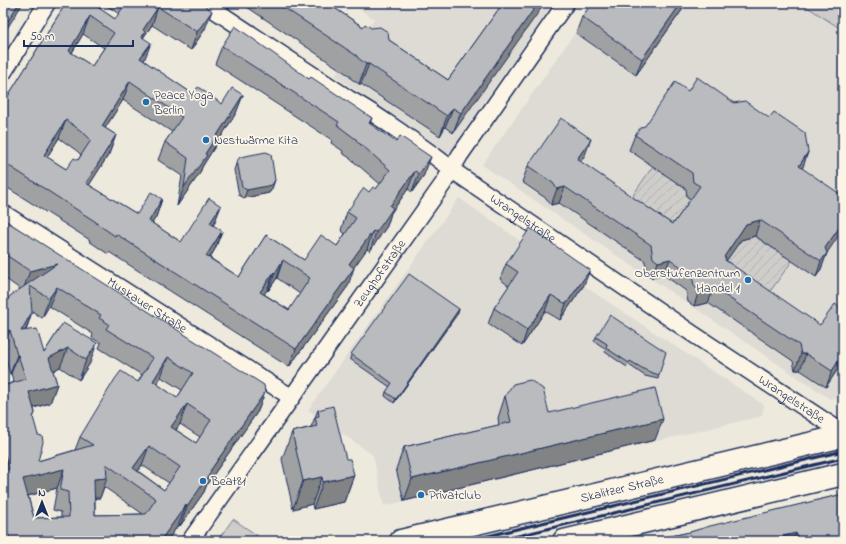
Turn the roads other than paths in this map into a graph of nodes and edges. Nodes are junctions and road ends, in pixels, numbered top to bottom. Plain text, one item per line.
1 (46, 3) edge
2 (204, 3) edge
3 (566, 3) edge
4 (3, 73) edge
5 (452, 170) junction
6 (3, 213) edge
7 (292, 397) junction
8 (843, 434) edge
9 (843, 474) edge
10 (190, 541) edge
11 (401, 541) edge
12 (564, 541) edge

1 - 4 street
2 - 5 street, Wrangelstraße
3 - 5 street, Zeughofstraße
5 - 7 street, Zeughofstraße
5 - 8 street, Wrangelstraße
6 - 7 street, Muskauer Straße
7 - 10 street, Zeughofstraße
8 - 11 main road, Skalitzer Straße
9 - 12 main road

